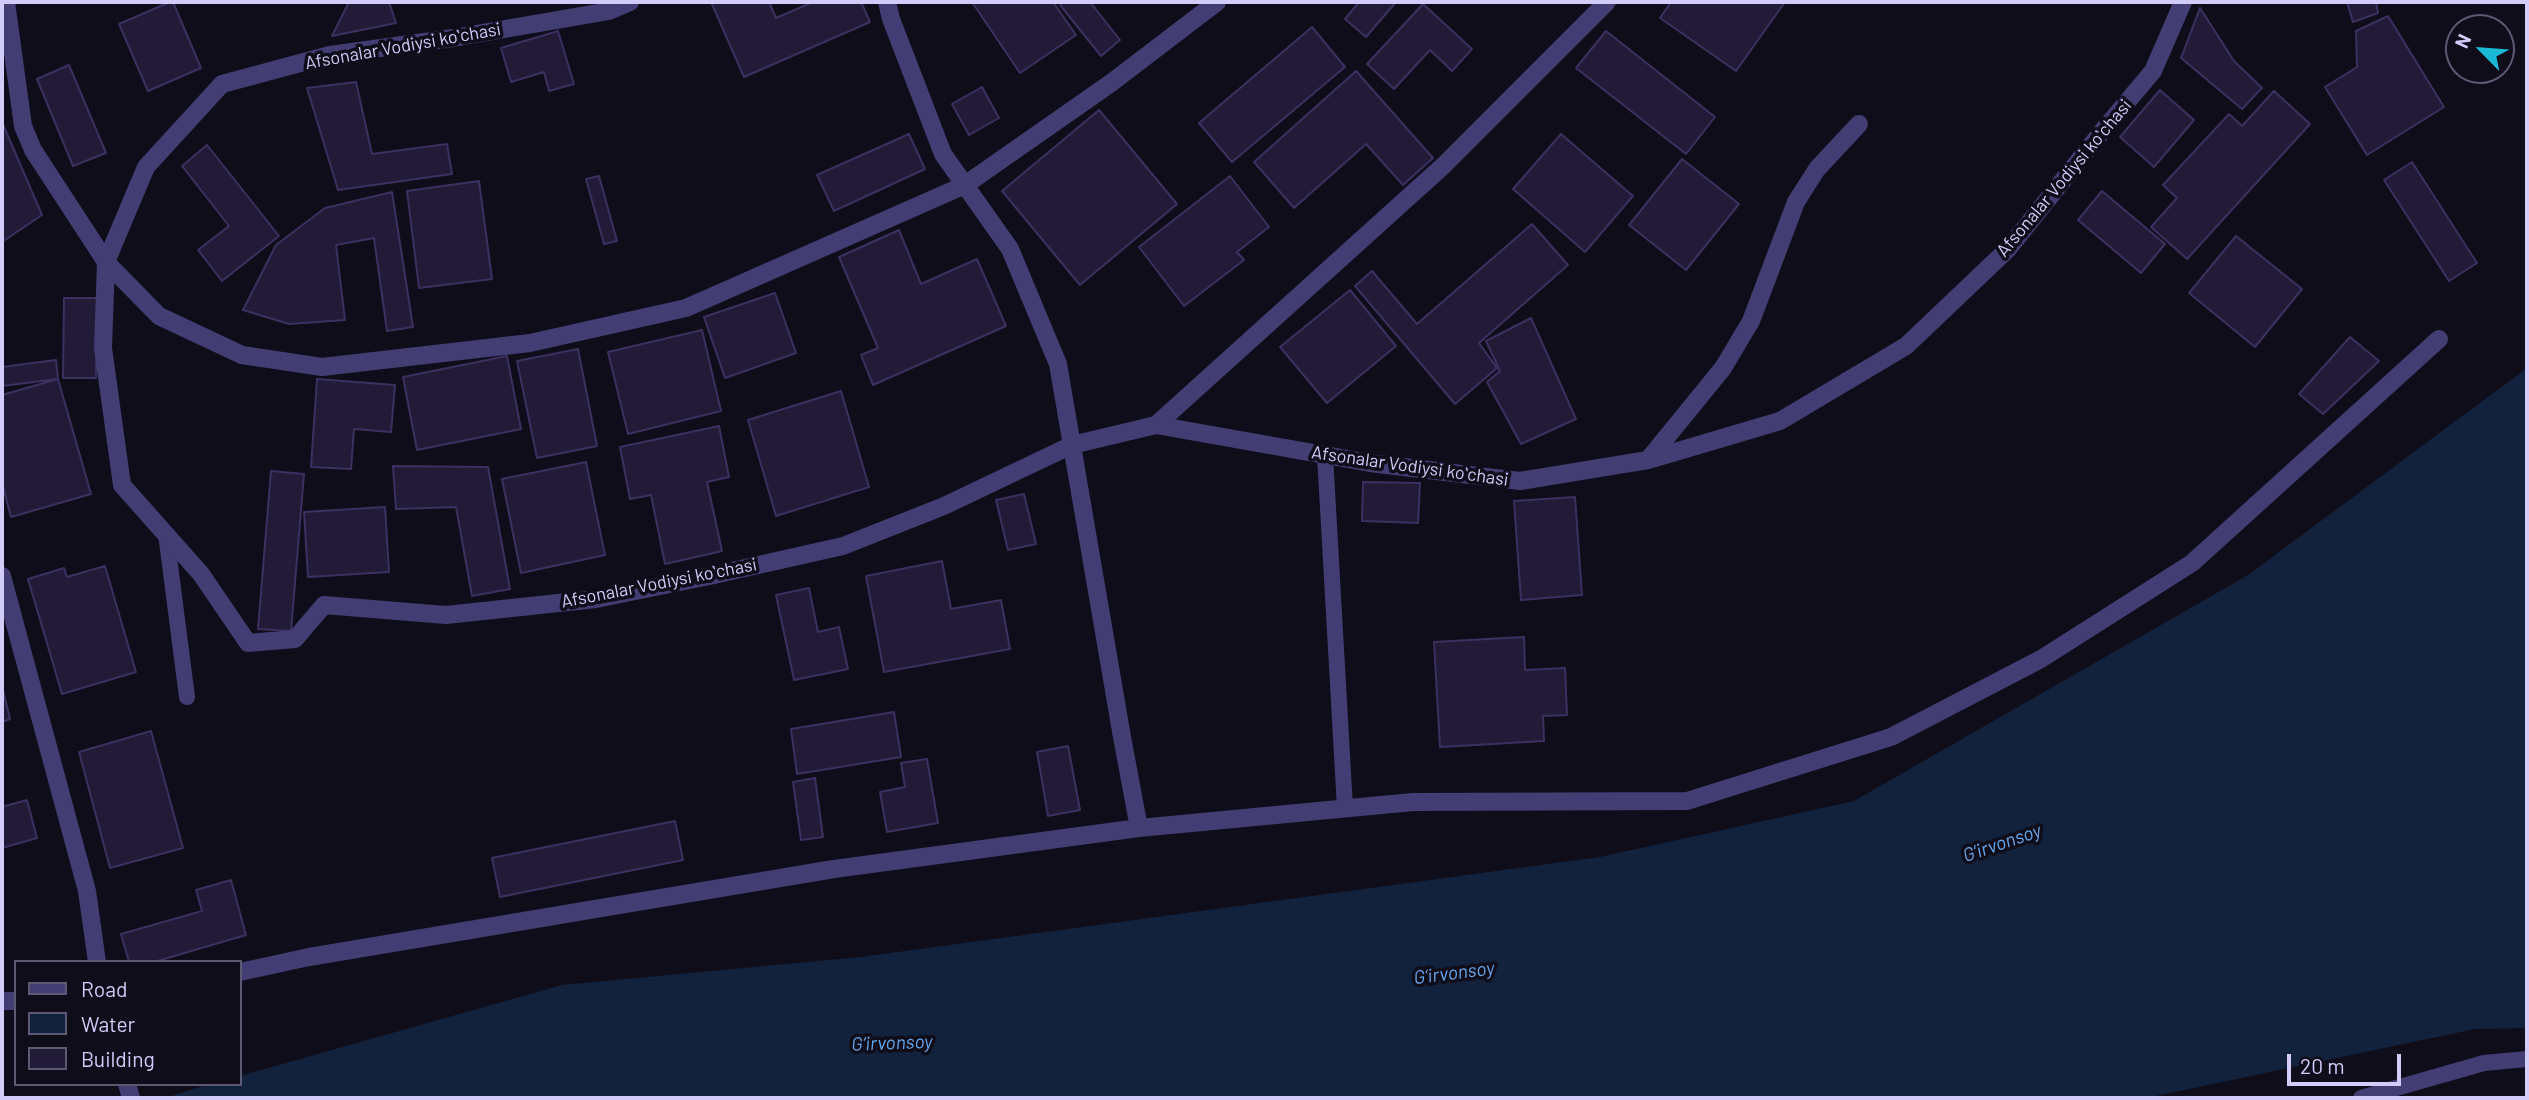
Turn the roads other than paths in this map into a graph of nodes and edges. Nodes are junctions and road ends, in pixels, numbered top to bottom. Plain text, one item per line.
1 (6, 2) edge
2 (630, 2) edge
3 (887, 2) edge
4 (1217, 2) edge
5 (1607, 2) edge
6 (2183, 2) edge
7 (1859, 124) dead end
8 (965, 185) junction
9 (106, 262) junction
10 (2439, 339) dead end
11 (1156, 425) junction
12 (1072, 445) junction
13 (1325, 455) junction
14 (1648, 460) junction
15 (166, 534) junction
16 (2, 576) edge
17 (187, 697) dead end
18 (1345, 808) junction
19 (1139, 828) junction
20 (97, 960) edge
21 (242, 972) edge
22 (2527, 1059) edge
23 (2361, 1098) edge

1 - 9 street
2 - 9 street, Afsonalar Vodiysi koʻchasi
3 - 8 street
4 - 8 street
5 - 11 street, Afsonalar Vodiysi koʻchasi
6 - 14 street, Afsonalar Vodiysi koʻchasi
7 - 14 street
8 - 9 street
8 - 12 street
9 - 15 street, Afsonalar Vodiysi koʻchasi
10 - 18 street
11 - 12 street, Afsonalar Vodiysi koʻchasi
11 - 13 street, Afsonalar Vodiysi koʻchasi
12 - 15 street, Afsonalar Vodiysi koʻchasi
12 - 19 street
13 - 14 street, Afsonalar Vodiysi koʻchasi
13 - 18 lane
15 - 17 lane
16 - 20 street
18 - 19 street
19 - 21 street
22 - 23 lane

